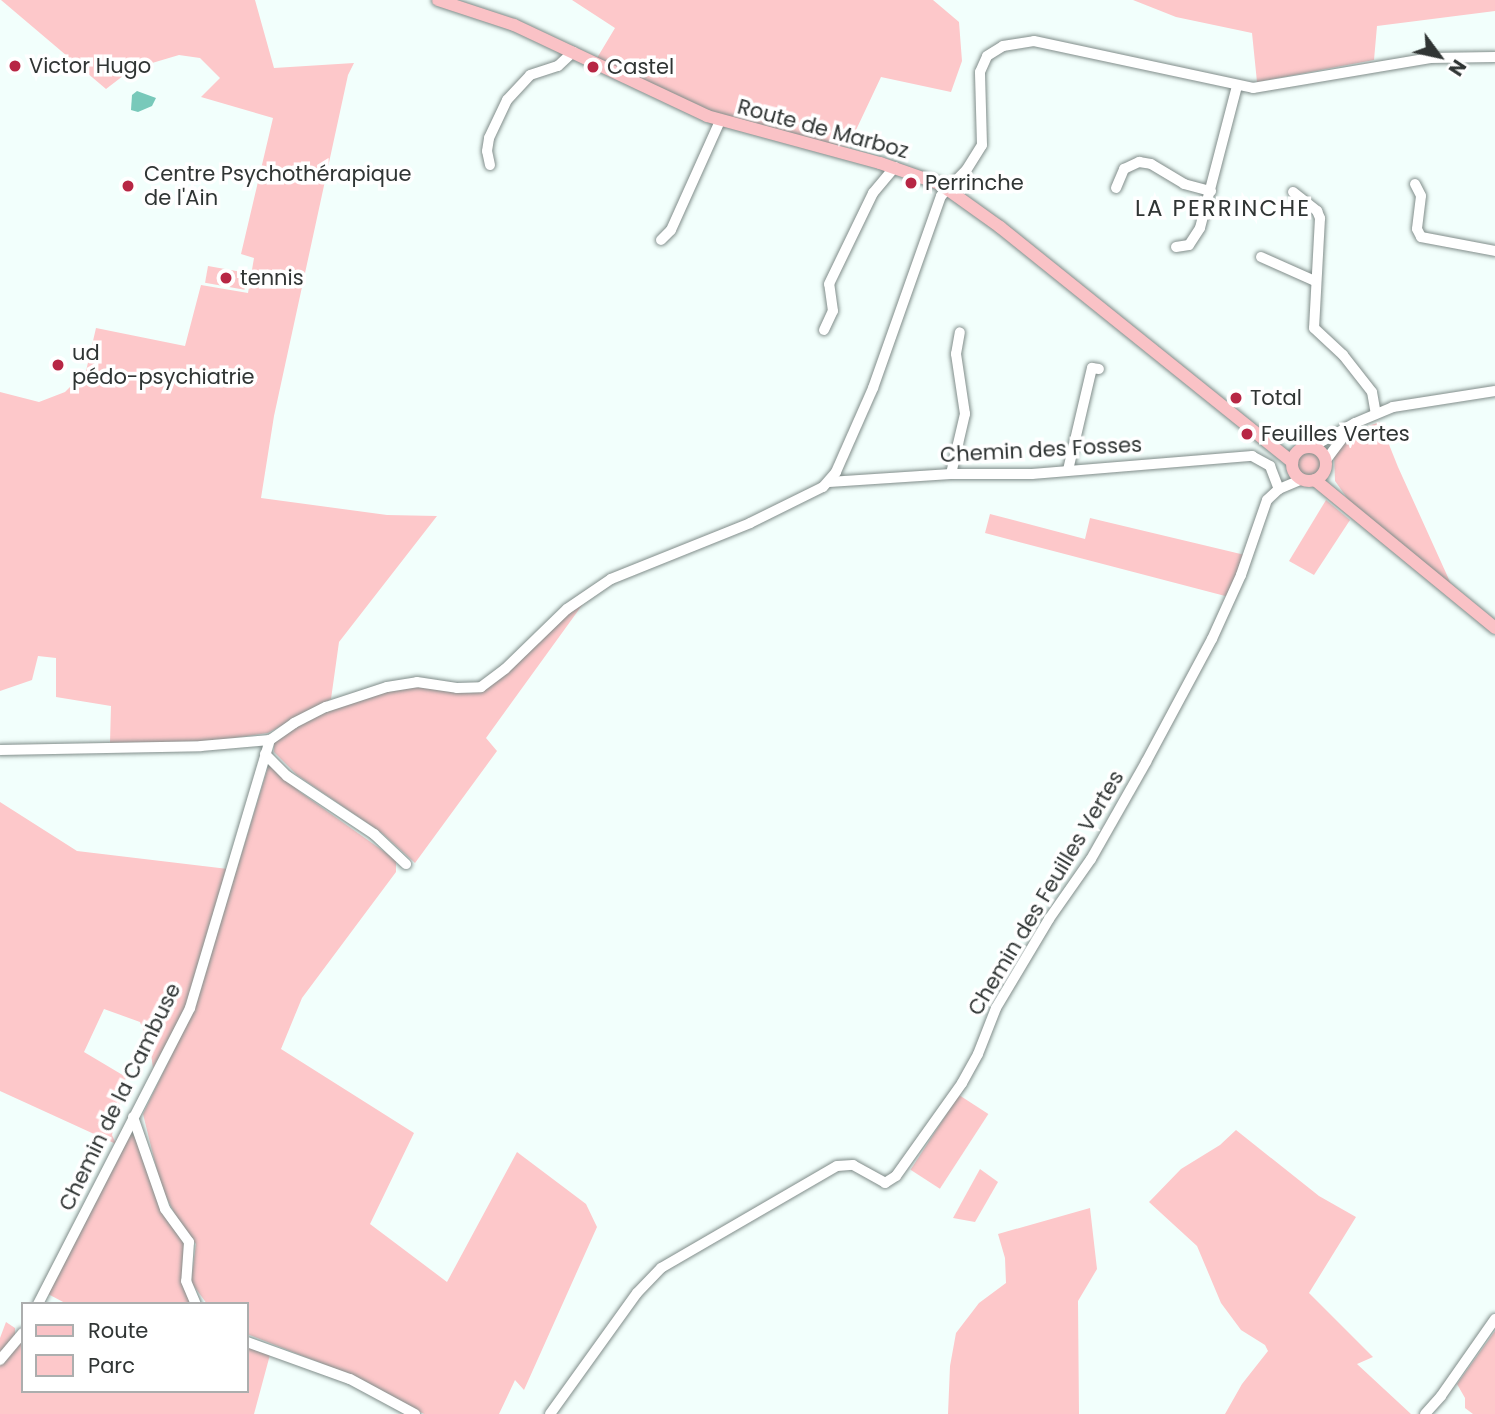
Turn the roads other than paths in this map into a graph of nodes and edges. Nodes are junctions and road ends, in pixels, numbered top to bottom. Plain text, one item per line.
1 (438, 0) edge
2 (573, 52) junction
3 (1495, 57) edge
4 (1237, 86) junction
5 (720, 121) junction
6 (490, 165) dead end
7 (895, 167) junction
8 (1415, 184) dead end
9 (946, 188) junction
10 (1115, 188) dead end
11 (1211, 191) junction
12 (1293, 192) dead end
13 (661, 240) dead end
14 (1176, 247) dead end
15 (1495, 251) edge
16 (1261, 257) dead end
17 (1315, 281) junction
18 (824, 330) dead end
19 (960, 332) dead end
20 (1099, 369) dead end
21 (1495, 391) edge
22 (1371, 416) junction
23 (1260, 436) junction
24 (1306, 448) junction
25 (1292, 465) junction
26 (1068, 470) junction
27 (1317, 473) junction
28 (951, 474) junction
29 (829, 482) junction
30 (1283, 486) junction
31 (1495, 628) edge
32 (270, 740) junction
33 (0, 750) edge
34 (265, 754) junction
35 (406, 864) dead end
36 (133, 1117) junction
37 (39, 1302) edge
38 (195, 1302) edge
39 (1495, 1319) edge
40 (21, 1336) edge
41 (248, 1342) edge
42 (0, 1360) edge
43 (415, 1414) edge
44 (550, 1414) edge
45 (1425, 1414) edge

1 - 2 main road, Route de Marboz
2 - 5 main road, Route de Marboz
2 - 6 street
3 - 4 street
4 - 9 street
4 - 11 street
5 - 7 main road, Route de Marboz
5 - 13 street
7 - 9 main road, Route de Marboz
7 - 18 street
8 - 15 street
9 - 23 main road, Route de Marboz
9 - 29 street
10 - 11 street
11 - 14 street
12 - 17 street
16 - 17 street
17 - 22 street
19 - 28 street
20 - 26 street
21 - 22 street
22 - 24 street
22 - 27 street
23 - 24 main road, Route de Marboz
23 - 25 main road, Route de Marboz
24 - 25 main road
24 - 27 main road
25 - 27 main road, Route de Marboz
25 - 30 street
26 - 28 street, Chemin des Fosses
26 - 30 street, Chemin des Fosses
27 - 30 street
27 - 31 main road
28 - 29 street, Chemin des Fosses
29 - 32 street
30 - 44 street, Chemin des Feuilles Vertes
32 - 33 street
32 - 34 street, Chemin de la Cambuse
34 - 35 street
34 - 36 street, Chemin de la Cambuse
36 - 37 street, Chemin de la Cambuse
36 - 38 street
39 - 45 street
40 - 42 street
41 - 43 street

